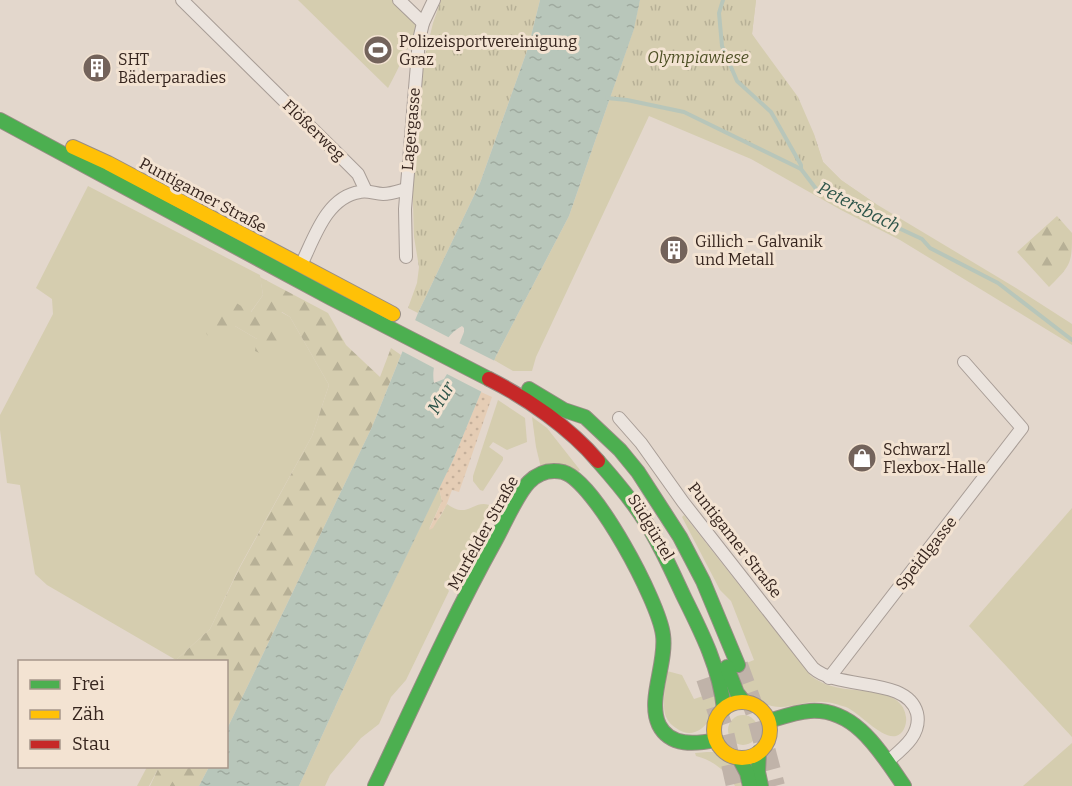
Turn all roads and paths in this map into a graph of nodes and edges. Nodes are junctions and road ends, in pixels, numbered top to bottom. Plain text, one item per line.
1 (182, 0) edge
2 (399, 0) edge
3 (434, 0) edge
4 (423, 23) junction
5 (0, 107) edge
6 (0, 120) edge
7 (406, 189) junction
8 (366, 191) junction
9 (406, 257) dead end
10 (301, 265) junction
11 (388, 319) junction
12 (964, 362) dead end
13 (508, 382) junction
14 (564, 410) junction
15 (540, 411) junction
16 (619, 418) dead end
17 (738, 665) tunnel mouth
18 (706, 678) tunnel mouth
19 (829, 678) junction
20 (744, 702) junction
21 (724, 709) junction
22 (769, 721) junction
23 (716, 740) junction
24 (759, 752) junction
25 (739, 758) junction
26 (887, 762) junction
27 (375, 786) edge
28 (750, 786) edge
29 (761, 786) edge
30 (904, 786) edge

1 - 8 street, Flößerweg
2 - 4 street
3 - 4 street, Lagergasse
4 - 7 street, Lagergasse
5 - 10 main road, Puntigamer Straße
6 - 11 main road, Puntigamer Straße
7 - 8 street, Lagergasse
7 - 9 street, Lagergasse
8 - 10 street
10 - 11 main road, Puntigamer Straße
11 - 13 main road
12 - 19 street, Speidlgasse
13 - 14 main road
13 - 15 main road
14 - 17 main road, Südgürtel
14 - 20 main road
15 - 18 main road, Südgürtel
15 - 21 main road
16 - 19 street, Puntigamer Straße
19 - 26 street
20 - 21 main road
20 - 22 main road
21 - 23 main road
22 - 24 main road
22 - 26 main road
23 - 25 main road
23 - 27 main road, Murfelder Straße
24 - 25 main road
24 - 29 main road
25 - 28 main road
26 - 30 main road

